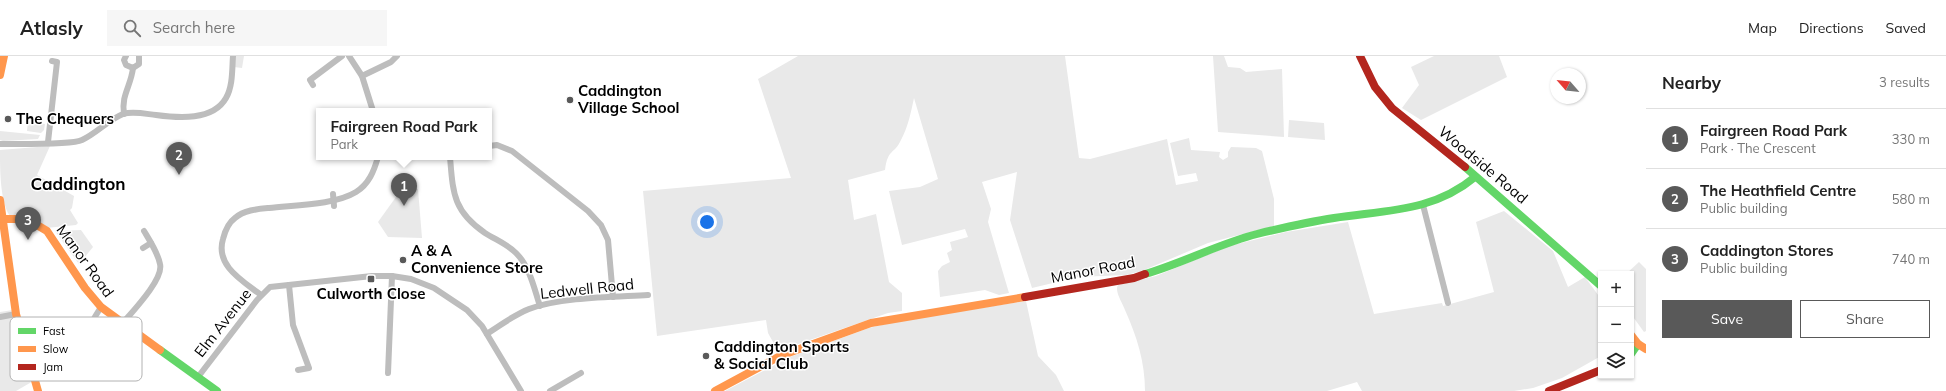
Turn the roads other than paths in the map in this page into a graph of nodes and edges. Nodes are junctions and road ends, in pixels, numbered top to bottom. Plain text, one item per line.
1 (4, 56) edge
2 (126, 56) edge
3 (139, 56) edge
4 (233, 56) edge
5 (342, 56) edge
6 (349, 56) edge
7 (397, 56) edge
8 (1360, 56) edge
9 (57, 60) edge
10 (133, 68) junction
11 (0, 75) edge
12 (362, 76) junction
13 (310, 80) dead end
14 (373, 108) edge
15 (124, 114) junction
16 (48, 142) junction
17 (0, 144) edge
18 (492, 146) edge
19 (377, 160) edge
20 (450, 160) edge
21 (1475, 177) junction
22 (0, 200) edge
23 (1422, 205) junction
24 (3, 219) junction
25 (144, 230) dead end
26 (2, 231) edge
27 (151, 243) junction
28 (143, 248) dead end
29 (392, 276) junction
30 (1598, 283) edge
31 (289, 285) junction
32 (261, 295) junction
33 (648, 295) dead end
34 (613, 297) junction
35 (1448, 303) dead end
36 (540, 306) junction
37 (101, 307) junction
38 (16, 314) junction
39 (17, 317) edge
40 (95, 317) edge
41 (113, 317) edge
42 (127, 317) edge
43 (0, 318) edge
44 (487, 334) junction
45 (142, 338) edge
46 (1634, 339) edge
47 (1638, 344) junction
48 (1646, 349) edge
49 (1634, 350) edge
50 (298, 370) dead end
51 (1598, 371) edge
52 (388, 373) dead end
53 (581, 373) dead end
54 (198, 377) junction
55 (35, 381) edge
56 (38, 391) edge
57 (217, 391) edge
58 (521, 391) edge
59 (550, 391) edge
60 (715, 391) edge
61 (1549, 391) edge

1 - 11 street
2 - 10 street
3 - 10 street
4 - 15 street
5 - 13 street
6 - 12 street
7 - 12 street
8 - 21 street, Woodside Road
9 - 16 street
10 - 15 street
12 - 14 street
15 - 16 street
16 - 17 street
18 - 34 street
19 - 32 street
20 - 36 street
21 - 23 street, Manor Road
21 - 30 street, Woodside Road
22 - 24 street
23 - 35 street
23 - 60 street, Manor Road
24 - 26 street
24 - 37 street, Manor Road
25 - 27 street
26 - 38 street
27 - 28 street
27 - 42 street
29 - 31 street, Elm Avenue
29 - 44 street, Elm Avenue
29 - 52 street
31 - 32 street, Elm Avenue
31 - 50 street
32 - 54 street, Elm Avenue
33 - 34 street, Ledwell Road
34 - 36 street, Ledwell Road
36 - 44 street, Ledwell Road
37 - 40 street
37 - 41 street, Manor Road
38 - 39 street
38 - 43 street
44 - 58 street, Elm Avenue
45 - 54 street, Manor Road
46 - 47 street
47 - 48 street
47 - 49 street
51 - 61 street
53 - 59 street
54 - 57 street, Manor Road
55 - 56 street

